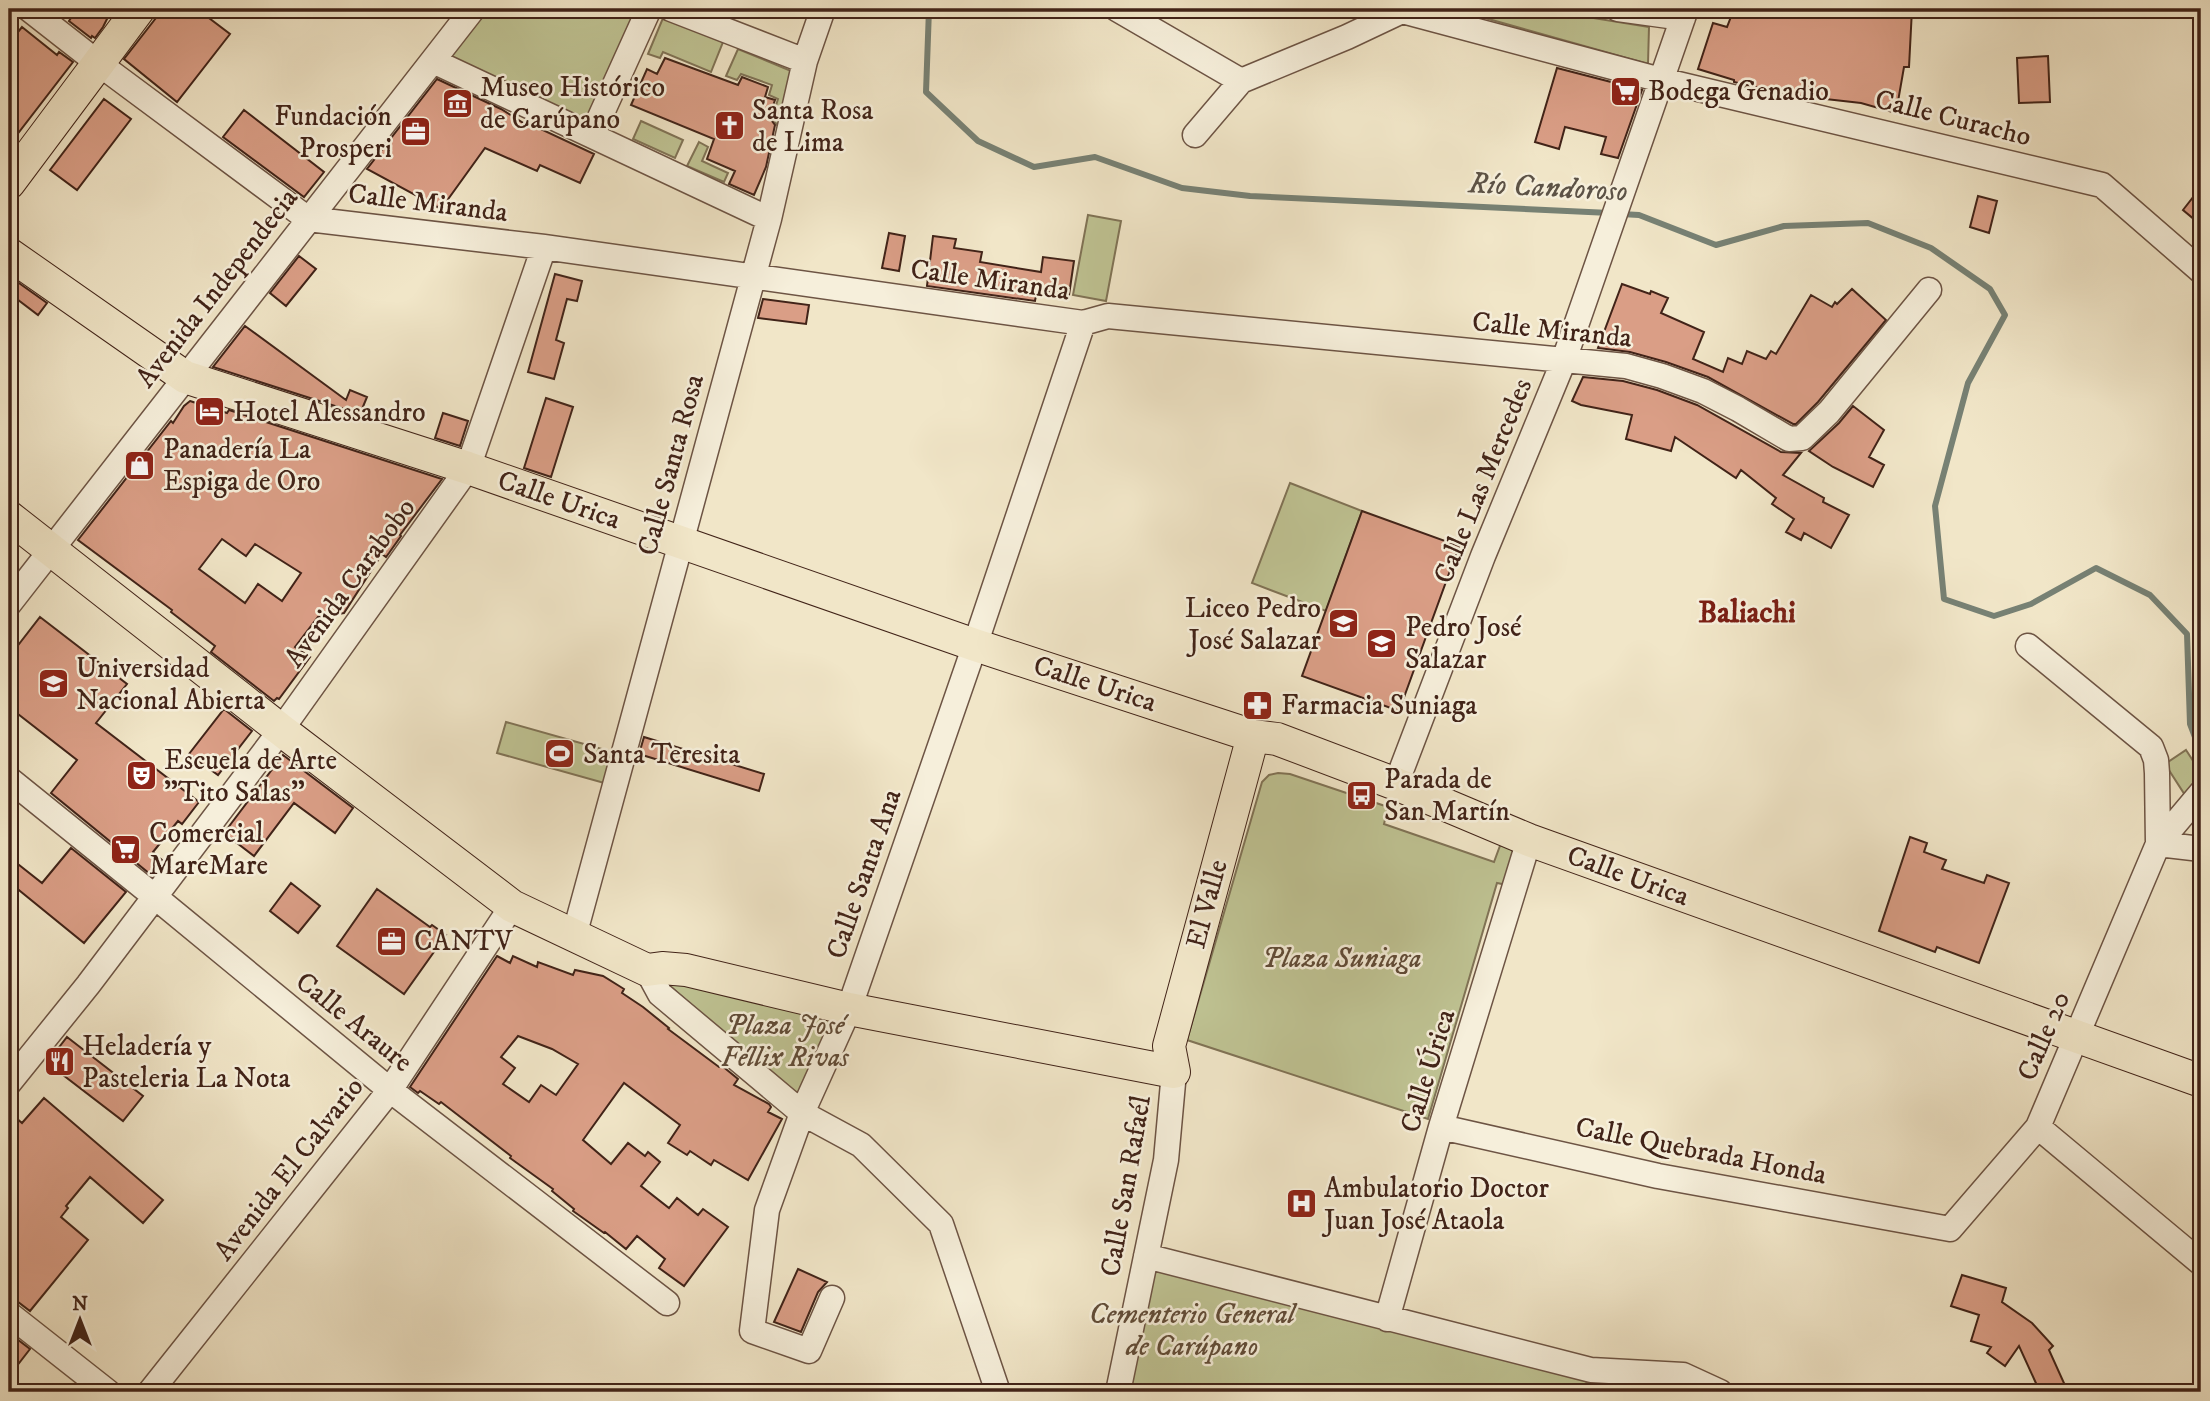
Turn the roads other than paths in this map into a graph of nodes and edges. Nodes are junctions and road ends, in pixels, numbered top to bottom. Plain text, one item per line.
1 (29, 9) edge
2 (139, 9) edge
3 (473, 9) edge
4 (649, 9) edge
5 (671, 9) edge
6 (823, 9) edge
7 (1618, 9) edge
8 (1404, 10) edge
9 (1132, 12) edge
10 (1684, 13) edge
11 (433, 61) junction
12 (805, 61) junction
13 (98, 63) junction
14 (1661, 80) junction
15 (1241, 81) junction
16 (592, 135) junction
17 (1195, 135) dead end
18 (9, 183) edge
19 (308, 219) junction
20 (769, 219) junction
21 (544, 247) junction
22 (9, 254) edge
23 (2201, 271) edge
24 (753, 276) junction
25 (1929, 290) dead end
26 (1083, 323) junction
27 (1564, 360) junction
28 (185, 377) junction
29 (468, 468) junction
30 (9, 517) edge
31 (681, 542) junction
32 (51, 550) junction
33 (9, 604) edge
34 (975, 645) junction
35 (2028, 646) dead end
36 (281, 730) junction
37 (1253, 736) junction
38 (9, 779) edge
39 (1396, 784) junction
40 (2201, 793) edge
41 (1529, 841) junction
42 (2158, 844) junction
43 (2201, 849) edge
44 (154, 896) junction
45 (512, 906) junction
46 (574, 936) junction
47 (647, 970) junction
48 (849, 1009) junction
49 (2076, 1036) junction
50 (1174, 1072) junction
51 (2201, 1081) edge
52 (9, 1083) edge
53 (390, 1090) junction
54 (802, 1113) junction
55 (1441, 1127) junction
56 (2038, 1127) junction
57 (1950, 1229) joint
58 (1146, 1256) junction
59 (2201, 1264) edge
60 (832, 1298) dead end
61 (667, 1303) dead end
62 (9, 1314) edge
63 (1387, 1319) junction
64 (1587, 1381) edge
65 (108, 1392) edge
66 (150, 1392) edge
67 (998, 1392) edge
68 (1118, 1392) edge
69 (1720, 1392) edge

1 - 13 street, Calle Miranda
2 - 13 main road
3 - 11 street, Avenida Independecia
4 - 16 street
5 - 12 street
6 - 12 street, Calle Santa Rosa
7 - 10 street
8 - 14 street, Calle Curacho
8 - 15 street
9 - 15 street
10 - 14 street, Calle Las Mercedes
11 - 16 street
11 - 19 street, Avenida Independecia
12 - 20 street, Calle Santa Rosa
13 - 18 main road
13 - 19 street, Calle Miranda
14 - 23 street, Calle Curacho
14 - 27 street, Calle Las Mercedes
15 - 17 street
16 - 20 street
19 - 21 street, Calle Miranda
19 - 28 street, Avenida Independecia
20 - 24 street, Calle Santa Rosa
21 - 24 street, Calle Miranda
21 - 29 street, Avenida Carabobo
22 - 28 main road, Calle Urica
24 - 26 street, Calle Miranda
24 - 31 street, Calle Santa Rosa
25 - 27 street, Calle Miranda
26 - 27 street, Calle Miranda
26 - 34 street, Calle Santa Ana
27 - 39 street, Calle Las Mercedes
28 - 29 main road, Calle Urica
28 - 32 street, Avenida Independecia
29 - 31 main road, Calle Urica
29 - 36 street, Avenida Carabobo
30 - 32 main road
31 - 34 main road, Calle Urica
31 - 46 street, Calle Santa Rosa
32 - 33 street, Avenida Independecia
32 - 36 main road
34 - 37 main road, Calle Urica
34 - 48 street, Calle Santa Ana
35 - 42 street, Calle 20
36 - 44 street, Avenida Carabobo
36 - 45 main road
37 - 39 main road, Calle Urica
37 - 50 main road, El Valle
38 - 44 street, Calle Araure
39 - 41 main road, Calle Urica
40 - 42 street
41 - 49 main road, Calle Urica
41 - 55 street, Calle Úrica
42 - 43 street
42 - 49 street, Calle 20
44 - 52 street, Avenida Carabobo
44 - 53 street, Calle Araure
45 - 46 main road
45 - 53 street, Avenida El Calvario
46 - 47 main road
47 - 48 main road
47 - 54 street
48 - 50 main road
48 - 54 street, Calle Santa Ana
49 - 51 main road, Calle Urica
49 - 56 street, Calle 20
50 - 58 street, Calle San Rafaél
53 - 61 street, Calle Araure
53 - 66 street, Avenida El Calvario
54 - 60 street, Calle Santa Ana
54 - 67 street
55 - 57 street, Calle Quebrada Honda
55 - 63 street, Calle Úrica
56 - 57 street, Calle 20
56 - 59 street
58 - 63 street
58 - 68 street, Calle San Rafaél
62 - 65 street
63 - 64 street
64 - 69 street

